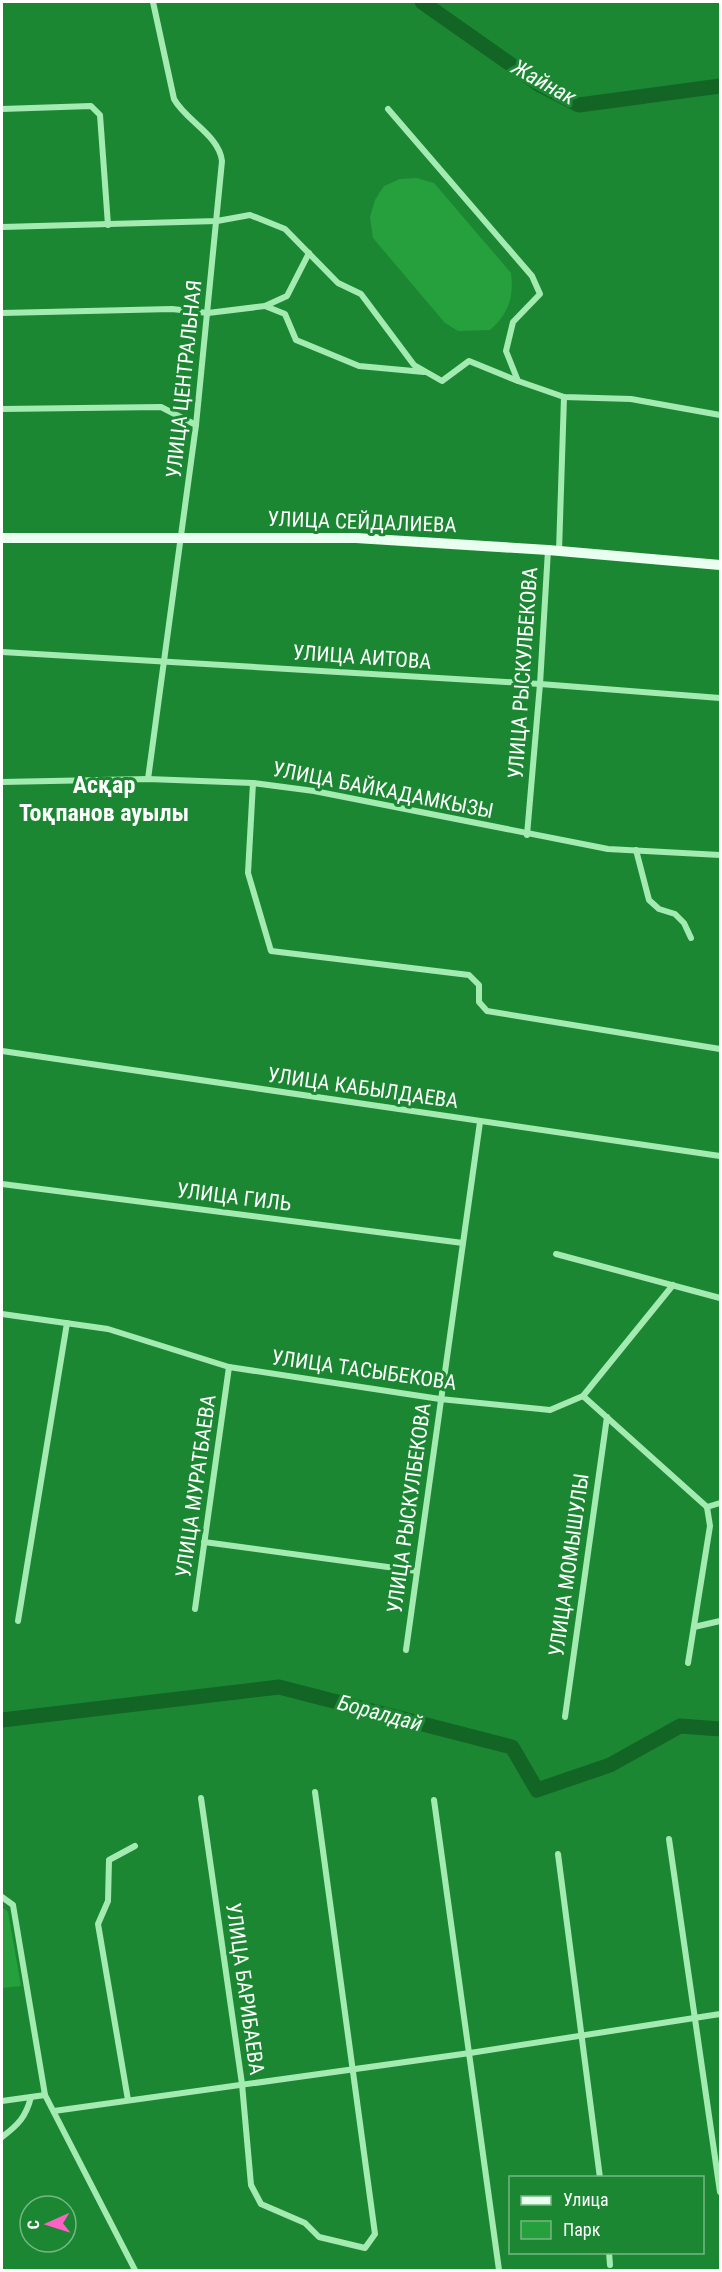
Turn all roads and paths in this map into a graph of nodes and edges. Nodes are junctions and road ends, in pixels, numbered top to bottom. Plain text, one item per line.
1 (153, 2) edge
2 (2, 109) edge
3 (388, 109) dead end
4 (217, 221) junction
5 (108, 225) junction
6 (2, 227) edge
7 (309, 253) junction
8 (265, 306) junction
9 (2, 313) edge
10 (208, 313) junction
11 (427, 372) junction
12 (518, 381) junction
13 (564, 397) junction
14 (2, 409) edge
15 (720, 415) edge
16 (196, 425) junction
17 (2, 538) edge
18 (182, 540) junction
19 (553, 550) junction
20 (720, 565) edge
21 (2, 652) edge
22 (164, 661) junction
23 (540, 684) junction
24 (720, 698) edge
25 (148, 779) junction
26 (2, 782) edge
27 (253, 783) junction
28 (527, 835) junction
29 (636, 850) junction
30 (720, 855) edge
31 (691, 938) dead end
32 (720, 1048) edge
33 (2, 1051) edge
34 (480, 1122) junction
35 (720, 1156) edge
36 (2, 1184) edge
37 (463, 1243) junction
38 (556, 1254) dead end
39 (673, 1285) junction
40 (720, 1298) edge
41 (2, 1314) edge
42 (67, 1323) junction
43 (229, 1367) junction
44 (584, 1396) junction
45 (440, 1400) junction
46 (607, 1417) junction
47 (720, 1503) edge
48 (706, 1507) junction
49 (204, 1542) junction
50 (417, 1571) junction
51 (195, 1609) dead end
52 (18, 1621) dead end
53 (720, 1621) edge
54 (694, 1627) junction
55 (406, 1650) dead end
56 (688, 1663) dead end
57 (565, 1717) dead end
58 (315, 1792) dead end
59 (201, 1798) dead end
60 (434, 1800) dead end
61 (669, 1839) dead end
62 (135, 1846) dead end
63 (558, 1854) dead end
64 (2, 1897) edge
65 (720, 2014) edge
66 (697, 2018) junction
67 (583, 2034) junction
68 (470, 2053) junction
69 (353, 2068) junction
70 (242, 2084) junction
71 (45, 2095) junction
72 (31, 2097) junction
73 (128, 2100) junction
74 (2, 2101) edge
75 (54, 2111) junction
76 (2, 2137) edge
77 (600, 2176) edge
78 (720, 2192) edge
79 (609, 2254) edge
80 (610, 2265) dead end
81 (135, 2271) edge
82 (499, 2271) edge

1 - 4 street, УЛИЦА ЦЕНТРАЛЬНАЯ
2 - 5 street
3 - 12 street
4 - 5 street
4 - 7 street
4 - 10 street, УЛИЦА ЦЕНТРАЛЬНАЯ
5 - 6 street
7 - 8 street
7 - 11 street
8 - 10 street
8 - 11 street
9 - 10 street
10 - 16 street, УЛИЦА ЦЕНТРАЛЬНАЯ
11 - 12 street
12 - 13 street
13 - 15 street
13 - 19 street, УЛИЦА РЫСКУЛБЕКОВА
14 - 16 street
16 - 18 street, УЛИЦА ЦЕНТРАЛЬНАЯ
17 - 18 main road, УЛИЦА СЕЙДАЛИЕВА
18 - 19 main road, УЛИЦА СЕЙДАЛИЕВА
18 - 22 street, УЛИЦА ЦЕНТРАЛЬНАЯ
19 - 20 main road, УЛИЦА СЕЙДАЛИЕВА
19 - 23 street, УЛИЦА РЫСКУЛБЕКОВА
21 - 22 street, УЛИЦА АИТОВА
22 - 23 street, УЛИЦА АИТОВА
22 - 25 street, УЛИЦА ЦЕНТРАЛЬНАЯ
23 - 24 street, УЛИЦА АИТОВА
23 - 28 street, УЛИЦА РЫСКУЛБЕКОВА
25 - 26 street, УЛИЦА БАЙКАДАМКЫЗЫ
25 - 27 street, УЛИЦА БАЙКАДАМКЫЗЫ
27 - 28 street, УЛИЦА БАЙКАДАМКЫЗЫ
27 - 32 street
28 - 29 street, УЛИЦА БАЙКАДАМКЫЗЫ
29 - 30 street, УЛИЦА БАЙКАДАМКЫЗЫ
29 - 31 street
33 - 34 street, УЛИЦА КАБЫЛДАЕВА
34 - 35 street, УЛИЦА КАБЫЛДАЕВА
34 - 37 street, УЛИЦА РЫСКУЛБЕКОВА
36 - 37 street, УЛИЦА ГИЛЬ
37 - 45 street, УЛИЦА РЫСКУЛБЕКОВА
38 - 39 street
39 - 40 street
39 - 44 street, УЛИЦА ТАСЫБЕКОВА
41 - 42 street, УЛИЦА ТАСЫБЕКОВА
42 - 43 street, УЛИЦА ТАСЫБЕКОВА
42 - 52 street
43 - 45 street, УЛИЦА ТАСЫБЕКОВА
43 - 49 street, УЛИЦА МУРАТБАЕВА
44 - 45 street, УЛИЦА ТАСЫБЕКОВА
44 - 46 street
45 - 50 street, УЛИЦА РЫСКУЛБЕКОВА
46 - 48 street
46 - 57 street, УЛИЦА МОМЫШУЛЫ
47 - 48 street
48 - 54 street
49 - 50 street
49 - 51 street, УЛИЦА МУРАТБАЕВА
50 - 55 street, УЛИЦА РЫСКУЛБЕКОВА
53 - 54 street
54 - 56 street
58 - 69 street
59 - 70 street, УЛИЦА БАРИБАЕВА
60 - 68 street
61 - 66 street
62 - 73 street
63 - 67 street
64 - 71 street
65 - 66 street
66 - 67 street
66 - 78 street
67 - 68 street
67 - 77 street
68 - 69 street
68 - 82 street
69 - 70 street
69 - 70 street, УЛИЦА БАРИБАЕВА
70 - 73 street
71 - 72 street
71 - 75 street
72 - 74 street
72 - 76 street
73 - 75 street
75 - 81 street
79 - 80 street

